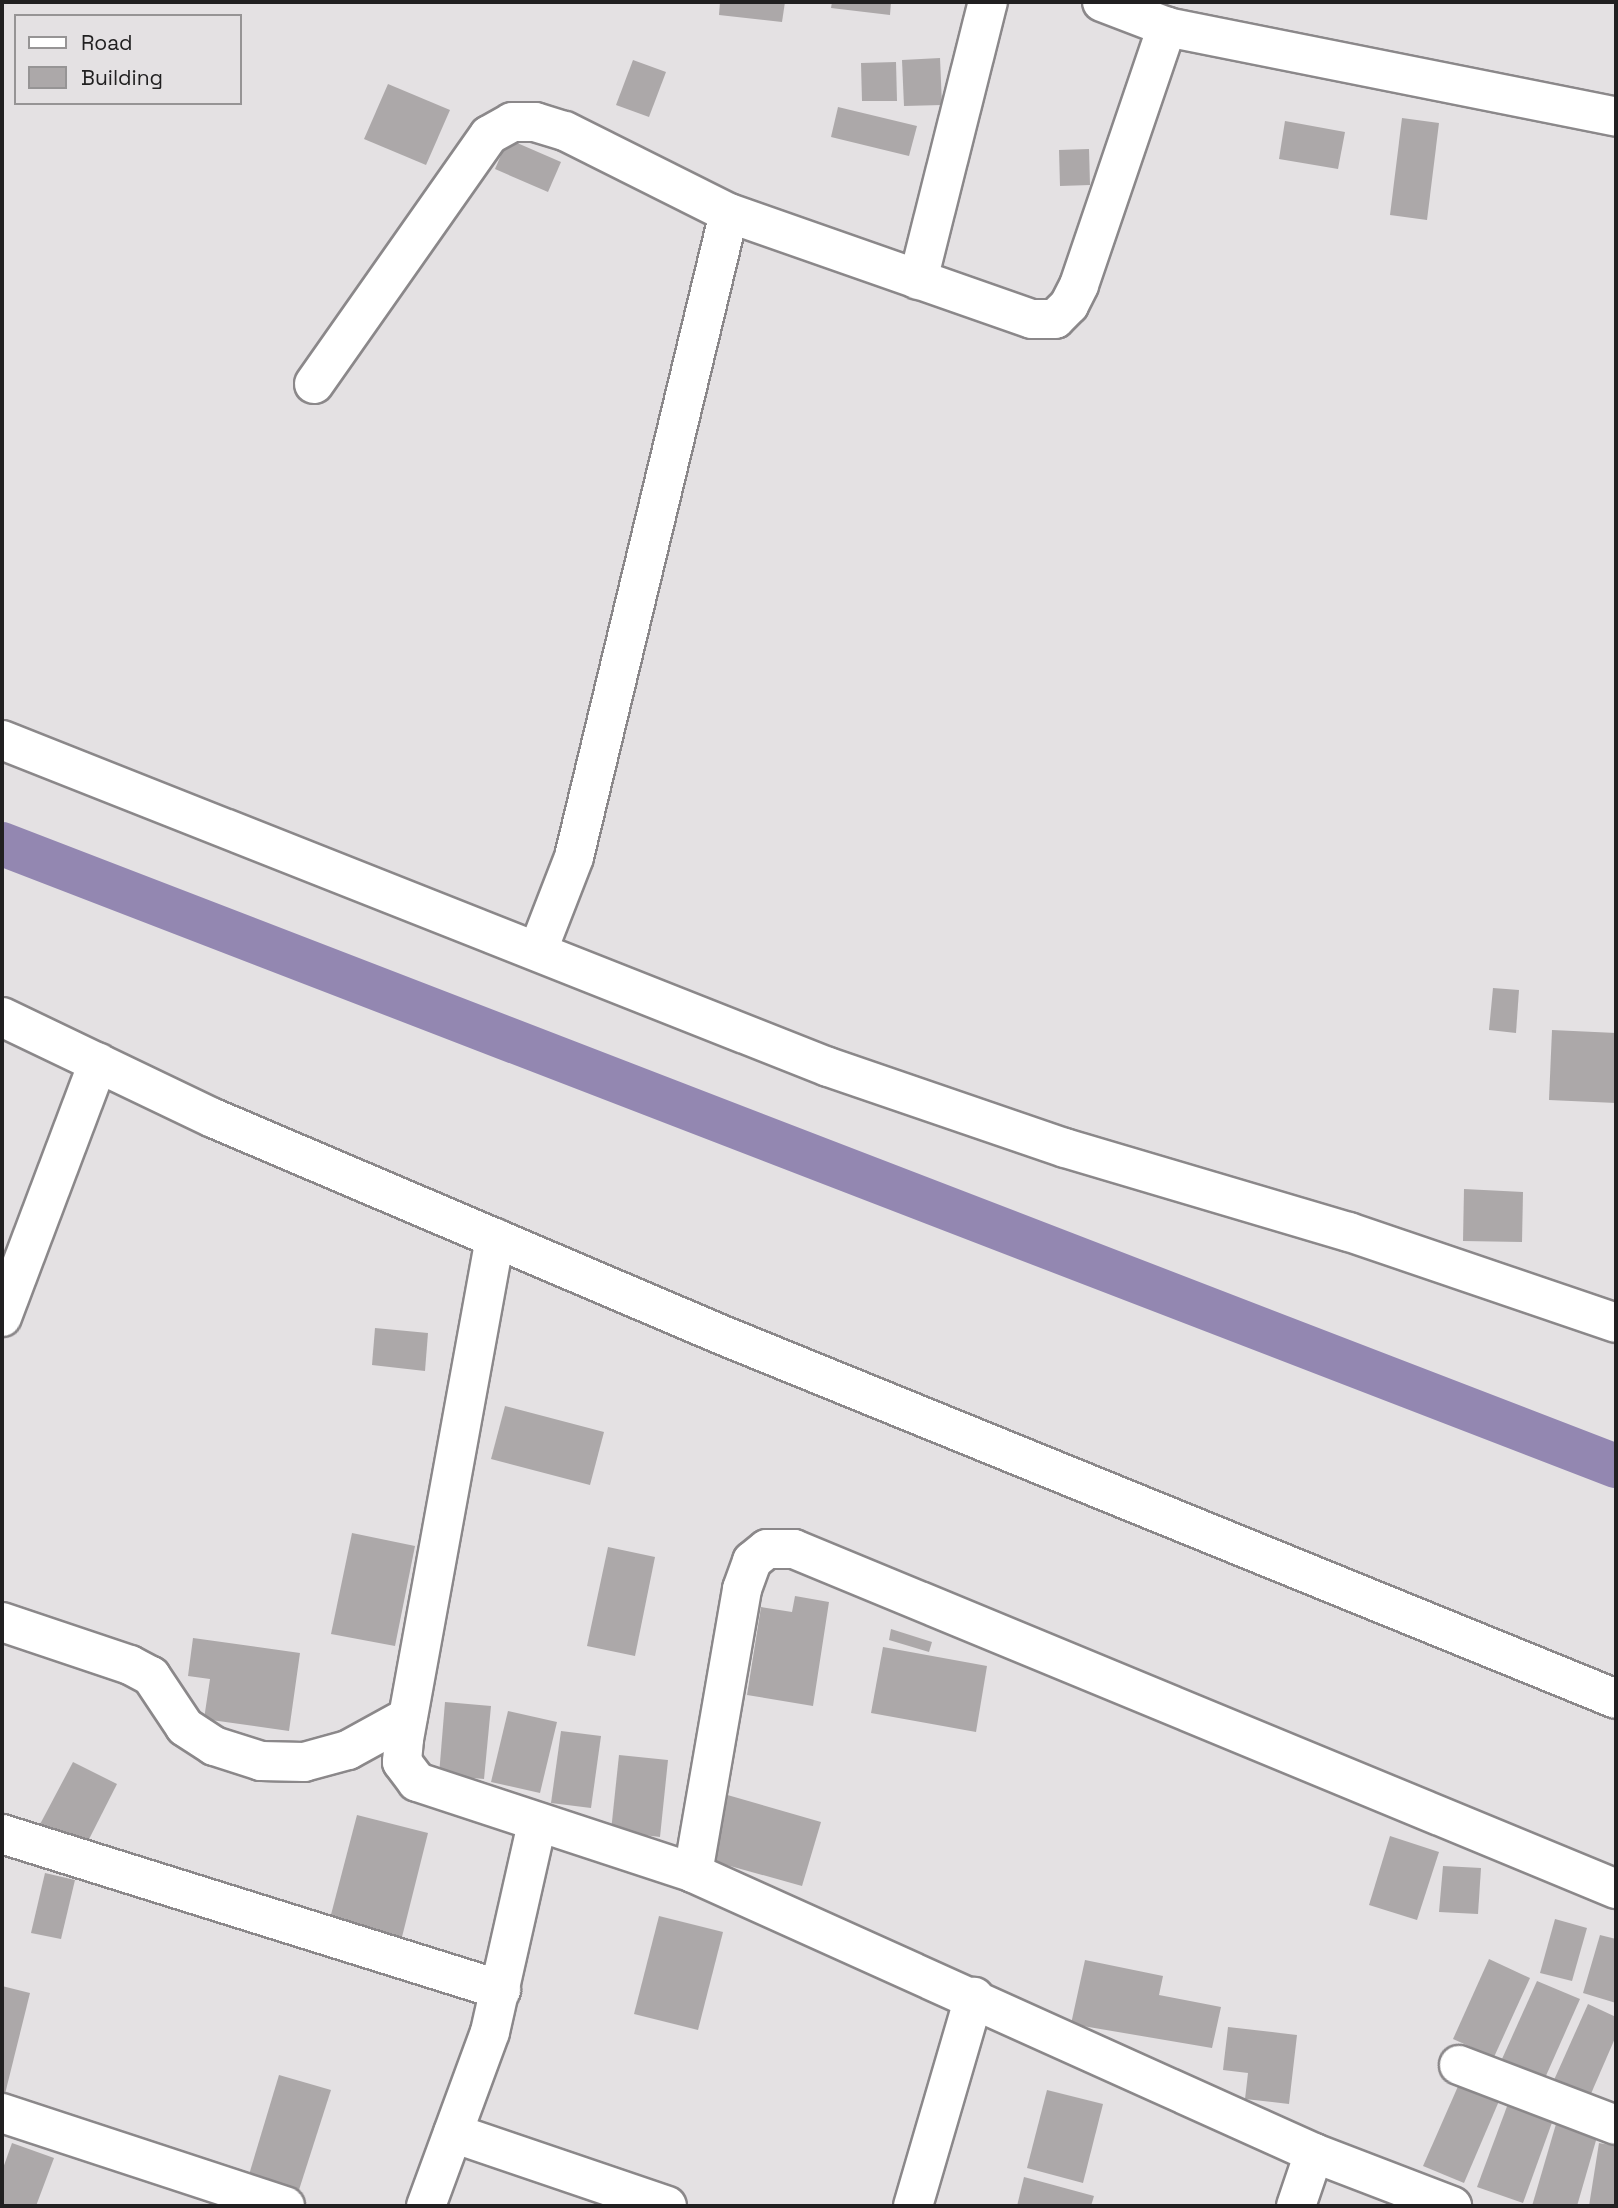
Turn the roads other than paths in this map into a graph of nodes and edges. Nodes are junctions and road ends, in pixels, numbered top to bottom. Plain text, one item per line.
1 (988, 2) edge
2 (1102, 2) edge
3 (1167, 27) junction
4 (1616, 117) edge
5 (729, 213) junction
6 (918, 280) junction
7 (314, 384) dead end
8 (2, 740) edge
9 (538, 950) junction
10 (2, 1017) edge
11 (98, 1063) junction
12 (495, 1238) junction
13 (2, 1317) edge
14 (1616, 1323) edge
15 (2, 1622) edge
16 (1616, 1699) edge
17 (408, 1717) junction
18 (537, 1824) junction
19 (2, 1834) edge
20 (693, 1872) junction
21 (1616, 1889) edge
22 (501, 1990) junction
23 (974, 1997) junction
24 (1459, 2065) dead end
25 (2, 2113) edge
26 (1616, 2125) edge
27 (453, 2133) junction
28 (1314, 2153) junction
29 (285, 2206) edge
30 (426, 2206) edge
31 (667, 2206) edge
32 (913, 2206) edge
33 (1296, 2206) edge
34 (1452, 2206) edge

1 - 6 street
2 - 3 street
3 - 4 street
3 - 6 street
5 - 6 street
5 - 7 street
5 - 9 street
8 - 9 street
9 - 14 street
10 - 11 street
11 - 12 street
11 - 13 street
12 - 16 street
12 - 17 street
15 - 17 street
17 - 18 street
18 - 20 street
18 - 22 street
19 - 22 street
20 - 21 street
20 - 23 street
22 - 27 street
23 - 28 street
23 - 32 street
24 - 26 street
25 - 29 street
27 - 30 street
27 - 31 street
28 - 33 street
28 - 34 street

